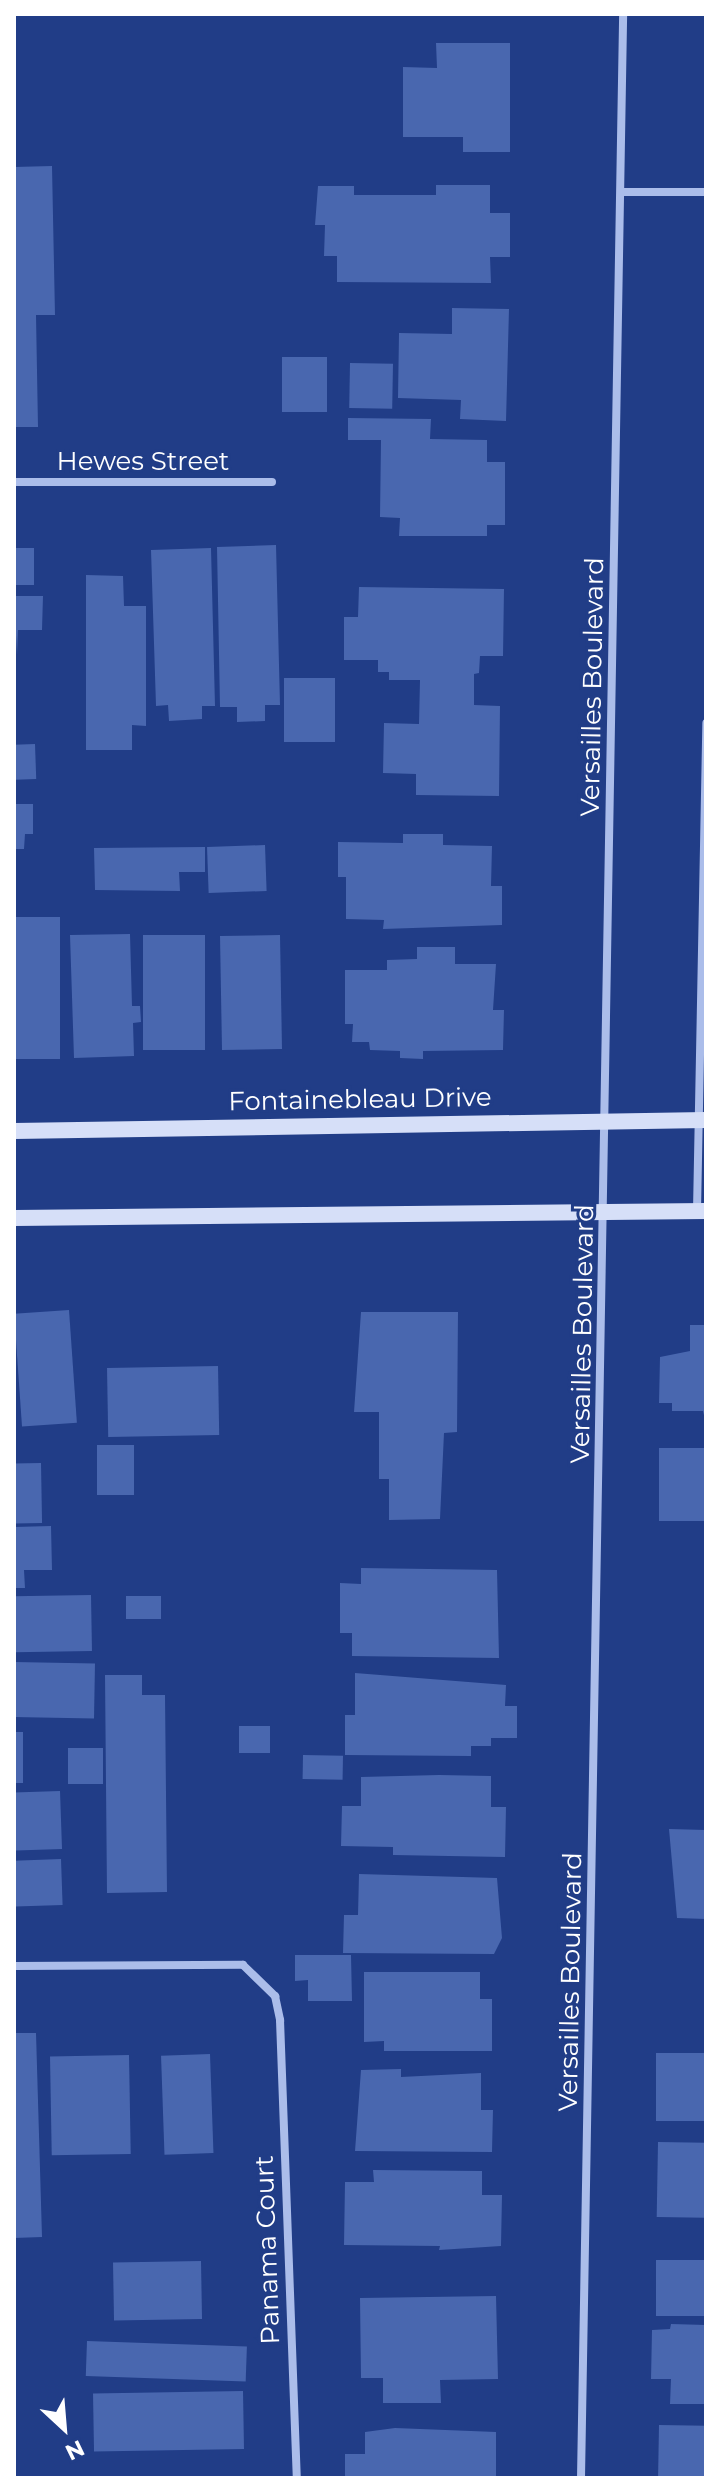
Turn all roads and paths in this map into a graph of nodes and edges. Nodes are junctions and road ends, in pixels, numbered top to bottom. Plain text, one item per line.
1 (623, 14) edge
2 (621, 192) junction
3 (706, 192) edge
4 (14, 482) edge
5 (272, 482) dead end
6 (706, 723) edge
7 (606, 1119) junction
8 (702, 1120) edge
9 (14, 1131) edge
10 (605, 1211) junction
11 (702, 1211) edge
12 (14, 1218) edge
13 (14, 1966) edge
14 (297, 2478) edge
15 (581, 2478) edge

1 - 2 street, Versailles Boulevard
2 - 3 street
2 - 7 street, Versailles Boulevard
4 - 5 street, Hewes Street
6 - 8 street
7 - 8 street, Fontainebleau Drive
7 - 9 street, Fontainebleau Drive
7 - 10 street, Versailles Boulevard
8 - 11 street
10 - 11 street
10 - 12 street
10 - 15 street, Versailles Boulevard
13 - 14 street, Panama Court

